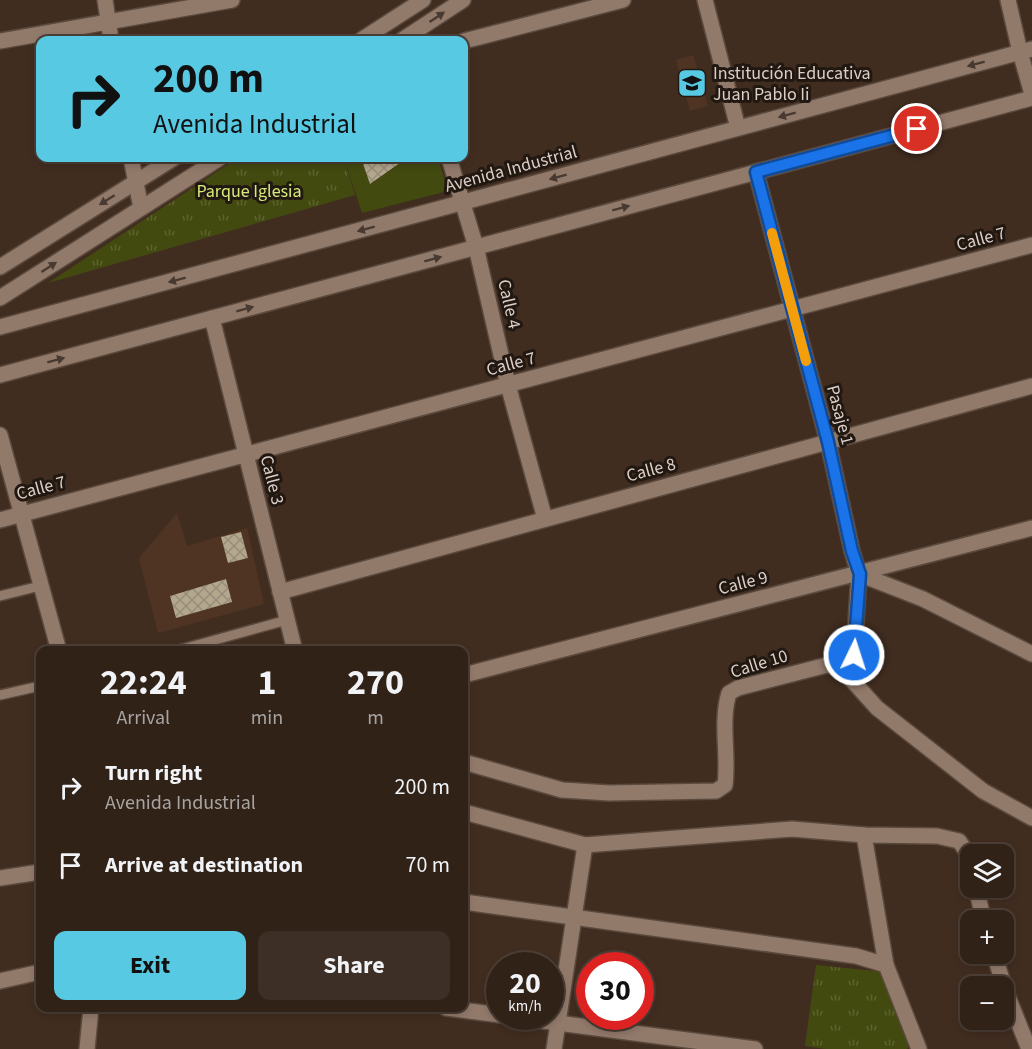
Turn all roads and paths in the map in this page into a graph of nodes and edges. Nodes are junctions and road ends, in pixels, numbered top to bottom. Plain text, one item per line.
1 (105, 0) edge
2 (232, 0) edge
3 (423, 0) edge
4 (463, 0) edge
5 (623, 0) edge
6 (705, 0) edge
7 (1008, 0) edge
8 (401, 7) edge
9 (108, 22) junction
10 (110, 36) edge
11 (366, 36) edge
12 (408, 36) edge
13 (412, 36) edge
14 (0, 40) edge
15 (468, 40) edge
16 (1026, 50) edge
17 (1032, 96) edge
18 (738, 128) junction
19 (132, 162) edge
20 (168, 162) edge
21 (214, 162) edge
22 (450, 162) edge
23 (756, 172) junction
24 (136, 182) junction
25 (463, 202) junction
26 (141, 208) junction
27 (1032, 245) edge
28 (476, 247) junction
29 (0, 267) edge
30 (0, 298) edge
31 (792, 309) junction
32 (212, 318) junction
33 (0, 327) edge
34 (0, 375) edge
35 (508, 385) junction
36 (1032, 386) edge
37 (0, 435) edge
38 (828, 442) junction
39 (245, 454) junction
40 (21, 514) junction
41 (545, 519) junction
42 (0, 520) edge
43 (1032, 528) edge
44 (860, 574) junction
45 (40, 586) junction
46 (280, 592) junction
47 (0, 596) edge
48 (287, 620) junction
49 (58, 646) edge
50 (193, 646) edge
51 (294, 646) edge
52 (1032, 654) edge
53 (844, 669) junction
54 (468, 674) edge
55 (36, 687) edge
56 (0, 694) edge
57 (468, 763) edge
58 (468, 813) edge
59 (1032, 818) edge
60 (864, 835) junction
61 (961, 844) edge
62 (585, 846) junction
63 (36, 873) edge
64 (0, 879) edge
65 (468, 903) edge
66 (574, 917) junction
67 (997, 964) edge
68 (886, 965) junction
69 (36, 973) edge
70 (0, 981) edge
71 (564, 983) edge
72 (468, 1011) edge
73 (91, 1012) edge
74 (486, 1013) edge
75 (564, 1024) edge
76 (557, 1030) edge
77 (87, 1049) edge
78 (554, 1049) edge
79 (754, 1049) edge
80 (919, 1049) edge
81 (1029, 1049) edge

1 - 9 street
2 - 9 street
3 - 8 street
13 -> 4 street
5 - 15 street
6 - 18 street
7 - 16 street
8 - 11 street
8 - 12 street
9 - 10 street
9 - 14 street
16 - 17 street
16 -> 18 street, Avenida Industrial
17 - 23 street
18 -> 25 street, Avenida Industrial
19 - 24 street
20 - 24 street
21 - 26 street
22 - 25 street, Calle 4
28 -> 23 street
23 - 31 street, Pasaje 1
24 - 26 street
24 -> 29 street
25 - 28 street, Calle 4
25 -> 33 street, Avenida Industrial
30 -> 26 street
27 - 31 street, Calle 7
32 -> 28 street
28 - 35 street, Calle 4
31 - 35 street, Calle 7
31 - 38 street, Pasaje 1
34 -> 32 street
32 - 39 street, Calle 3
35 - 39 street, Calle 7
35 - 41 street, Calle 4
36 - 38 street, Calle 8
37 - 40 street
38 - 41 street, Calle 8
38 - 44 street, Pasaje 1
39 - 40 street, Calle 7
39 - 46 street, Calle 3
40 - 42 street, Calle 7
40 - 45 street
41 - 46 street, Calle 8
43 - 44 street, Calle 9
44 - 52 street
44 - 53 street, Pasaje 1
44 - 54 street, Calle 9
45 - 47 lane
45 - 49 street
46 - 48 street, Calle 3
48 - 50 lane
48 - 51 street, Calle 3
53 - 57 street, Calle 10
53 - 59 street
55 - 56 lane
58 - 62 street
60 - 61 street
60 - 62 street
60 - 68 street
62 - 66 street
63 - 64 street
65 - 66 street
66 - 68 street
66 - 71 street
67 - 81 street
68 - 80 street
69 - 70 street
72 - 74 street
73 - 77 street
75 - 79 street
76 - 78 street

